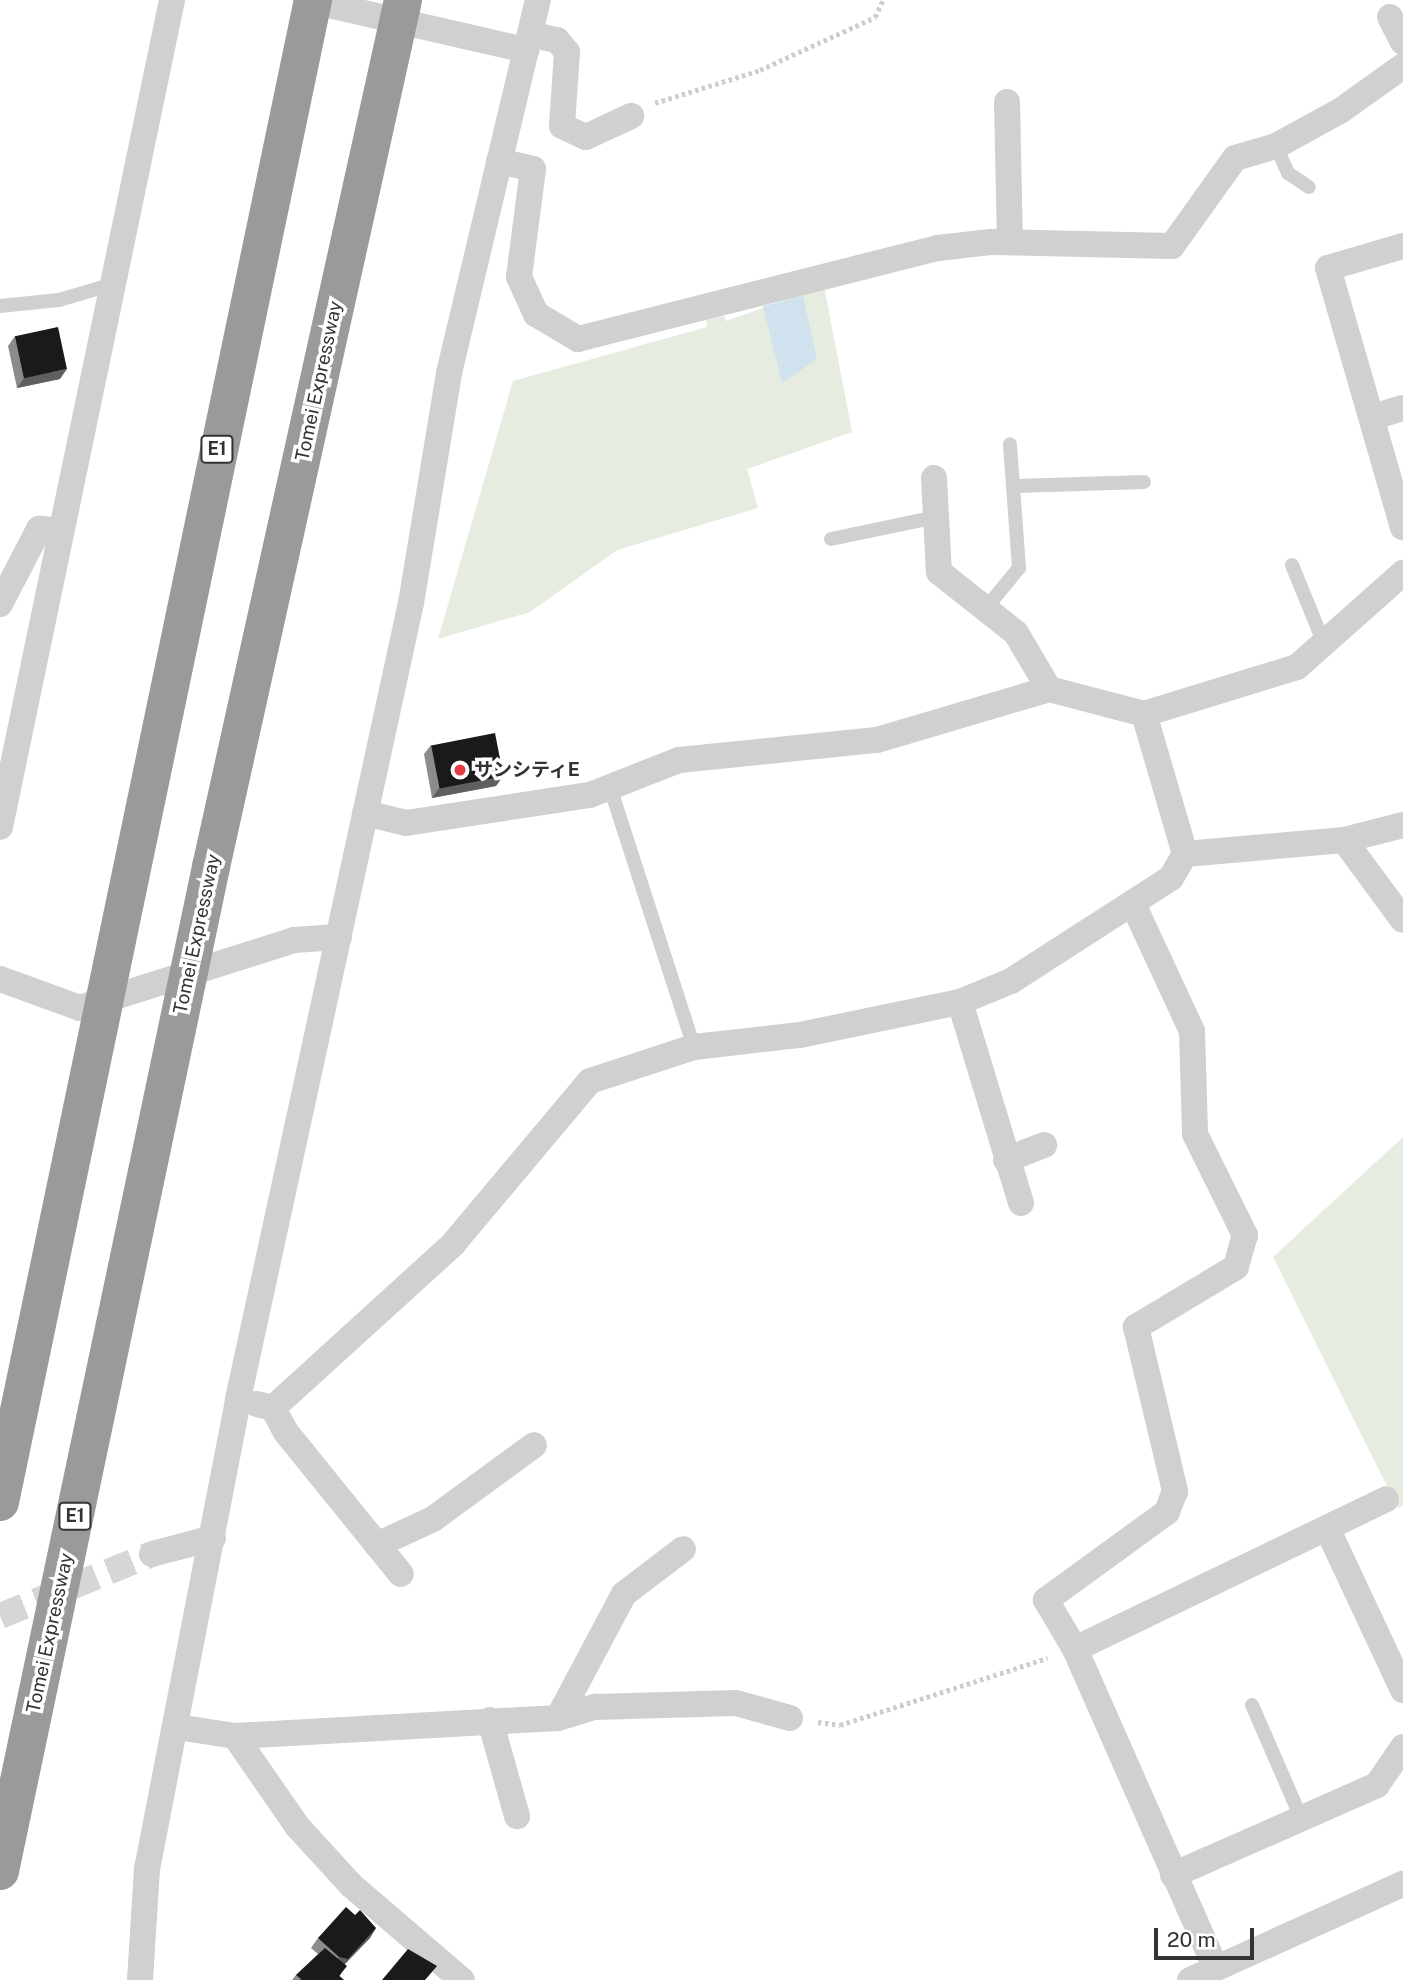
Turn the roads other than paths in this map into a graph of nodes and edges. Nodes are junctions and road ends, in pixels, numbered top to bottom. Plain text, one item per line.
1 (172, 0) edge
2 (307, 0) edge
3 (313, 0) edge
4 (403, 0) edge
5 (538, 0) edge
6 (1390, 17) dead end
7 (528, 42) junction
8 (1403, 43) edge
9 (1403, 66) edge
10 (1007, 103) dead end
11 (639, 111) road end
12 (1276, 146) junction
13 (499, 161) junction
14 (1309, 187) dead end
15 (1010, 242) junction
16 (1403, 246) edge
17 (113, 284) junction
18 (0, 306) edge
19 (1403, 408) edge
20 (1373, 416) junction
21 (1010, 444) dead end
22 (934, 478) dead end
23 (1144, 482) dead end
24 (1014, 486) junction
25 (936, 517) junction
26 (1403, 527) edge
27 (61, 530) junction
28 (831, 539) dead end
29 (1292, 565) dead end
30 (1403, 573) edge
31 (0, 604) edge
32 (986, 608) junction
33 (1325, 646) junction
34 (1049, 689) junction
35 (1144, 714) junction
36 (608, 783) junction
37 (365, 813) junction
38 (1403, 825) edge
39 (0, 827) edge
40 (1344, 840) junction
41 (1185, 854) junction
42 (1133, 904) junction
43 (1403, 920) edge
44 (339, 937) junction
45 (0, 979) edge
46 (960, 1002) junction
47 (694, 1047) junction
48 (1044, 1145) dead end
49 (1006, 1160) junction
50 (1021, 1203) dead end
51 (239, 1399) junction
52 (273, 1408) junction
53 (534, 1445) dead end
54 (1386, 1499) dead end
55 (0, 1502) edge
56 (1328, 1530) junction
57 (213, 1538) junction
58 (377, 1545) junction
59 (683, 1549) dead end
60 (152, 1554) tunnel mouth
61 (401, 1574) dead end
62 (1075, 1649) junction
63 (1403, 1690) edge
64 (1252, 1705) dead end
65 (558, 1718) junction
66 (790, 1718) dead end
67 (490, 1720) junction
68 (177, 1727) junction
69 (235, 1736) junction
70 (1403, 1747) edge
71 (517, 1816) dead end
72 (1303, 1819) junction
73 (0, 1871) edge
74 (1173, 1875) junction
75 (1403, 1884) edge
76 (1216, 1969) junction
77 (141, 1980) edge
78 (462, 1980) edge
79 (1189, 1980) edge

1 - 17 street
2 - 7 street
3 - 55 highway, E1
4 - 73 highway, Tomei Expressway / E1
5 - 7 street
6 - 8 street
7 - 11 street
7 - 13 street
9 - 12 street
10 - 15 street
12 - 14 lane
12 - 15 street
13 - 15 street
13 - 37 street
16 - 20 street
17 - 18 lane
17 - 27 street
19 - 20 street
20 - 26 street
21 - 24 lane
22 - 25 street
23 - 24 lane
24 - 32 lane
25 - 28 lane
25 - 32 street
27 - 31 street
27 - 39 street
29 - 33 lane
30 - 33 street
32 - 34 street
33 - 35 street
34 - 35 street
34 - 36 street
35 - 41 street
36 - 37 street
36 - 47 lane
37 - 44 street
38 - 40 street
40 - 41 street
40 - 43 street
41 - 42 street
42 - 46 street
42 - 62 street
44 - 45 street
44 - 51 street
46 - 47 street
46 - 49 street
47 - 52 street
48 - 49 street
49 - 50 street
51 - 52 street
51 - 57 street
52 - 58 street
53 - 58 street
54 - 56 street
56 - 62 street
56 - 63 street
57 - 60 street
57 - 68 street
58 - 61 street
59 - 65 street
62 - 74 street
64 - 72 lane
65 - 66 street
65 - 67 street
67 - 69 street
67 - 71 street
68 - 69 street
68 - 77 street
69 - 78 street
70 - 72 street
72 - 74 street
74 - 76 street
75 - 76 street
76 - 79 street

